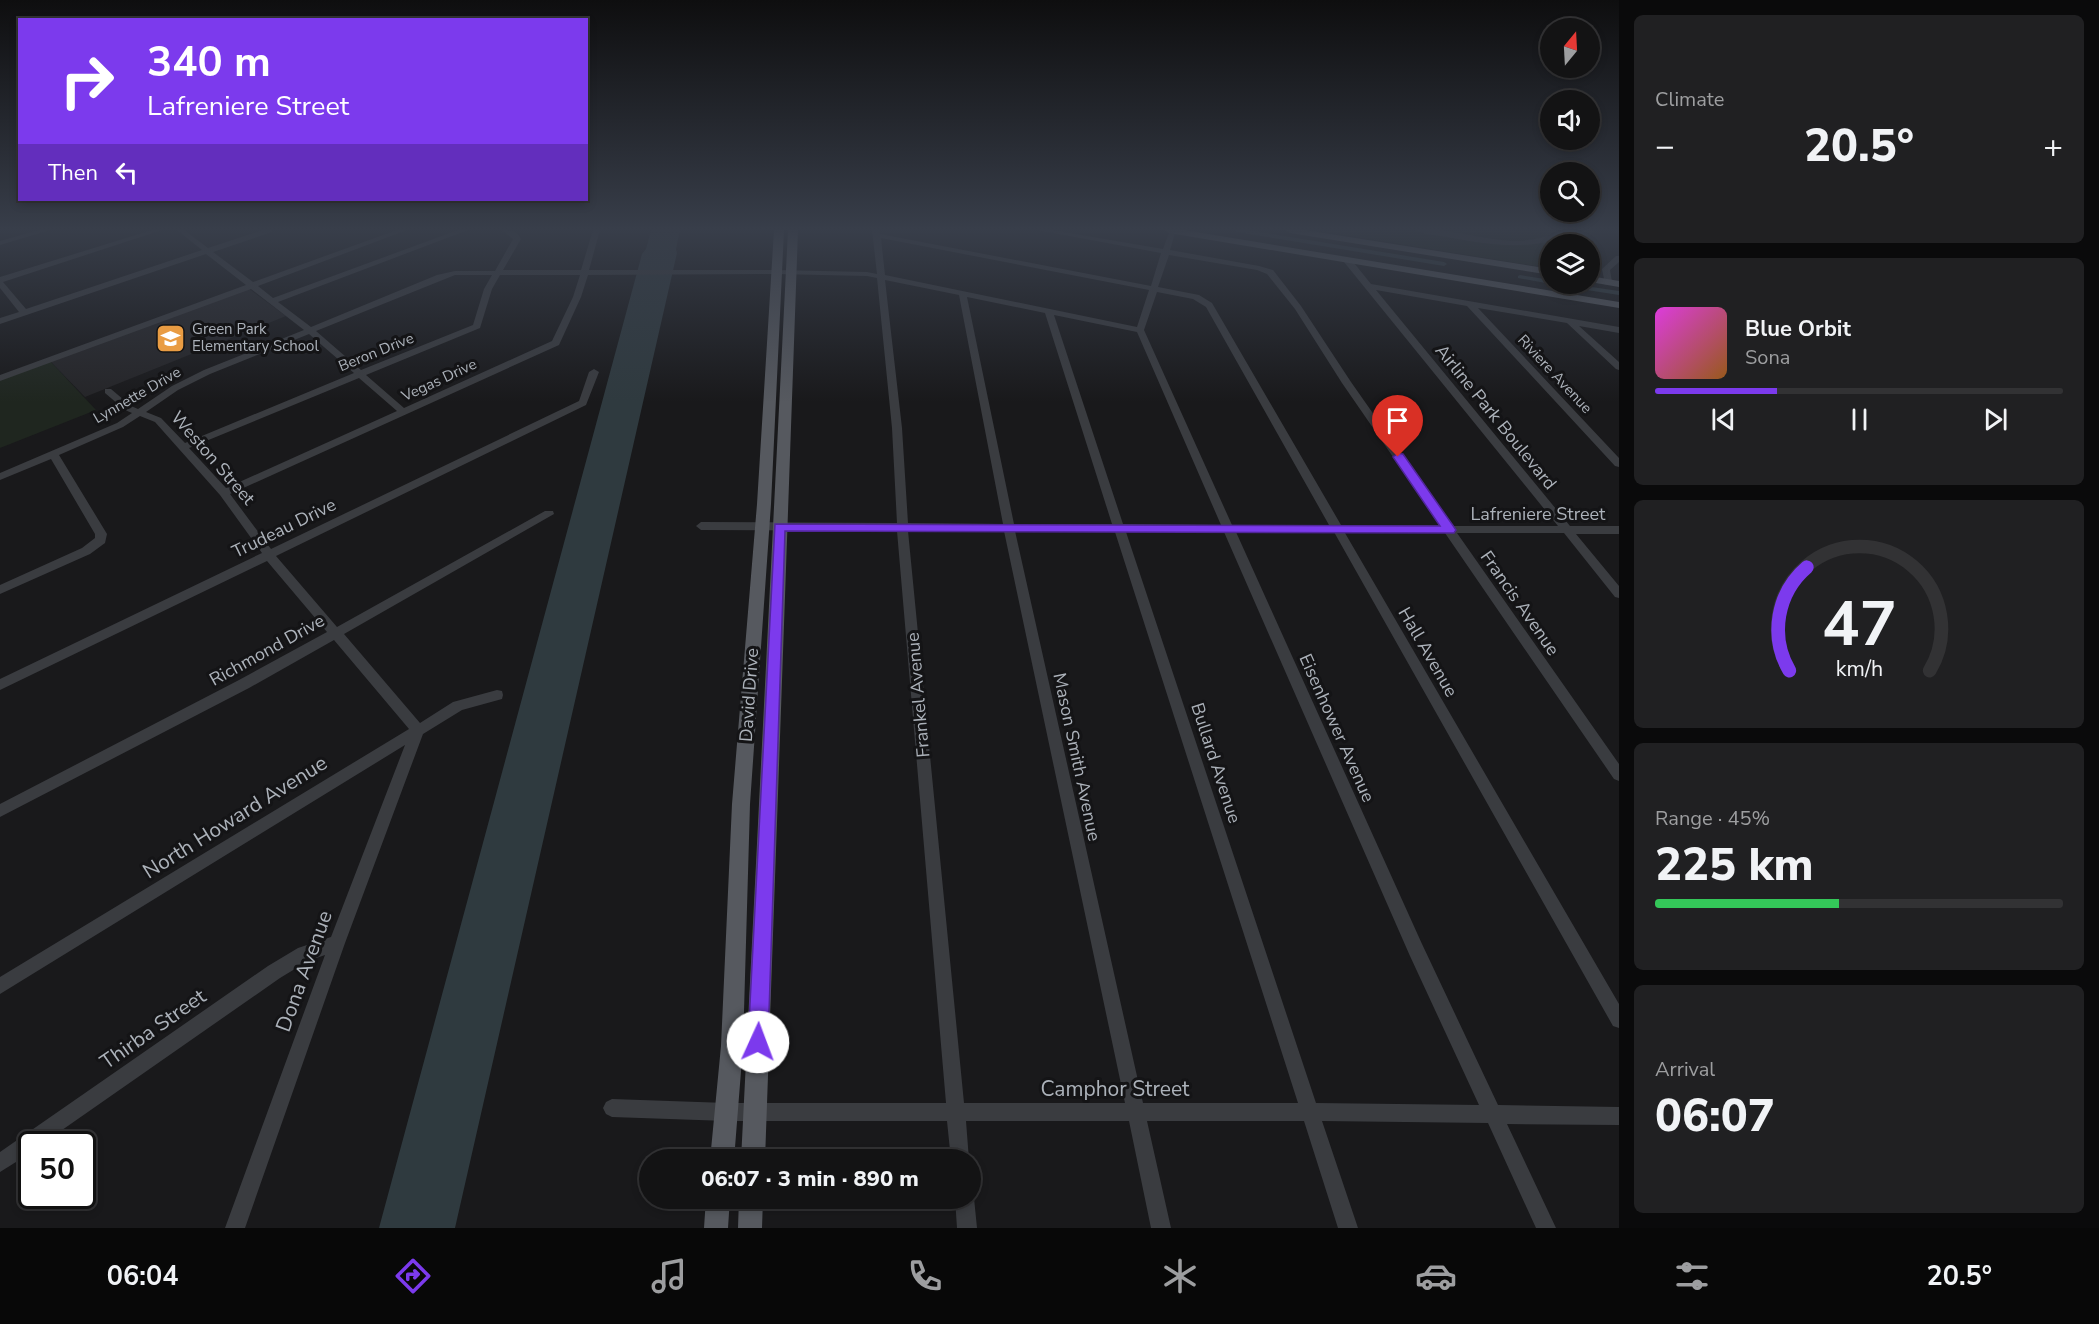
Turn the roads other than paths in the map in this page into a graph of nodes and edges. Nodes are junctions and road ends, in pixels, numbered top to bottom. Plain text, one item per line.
1 (5, 287) edge
2 (99, 287) edge
3 (246, 287) edge
4 (255, 287) edge
5 (310, 287) edge
6 (415, 287) edge
7 (489, 287) edge
8 (580, 287) edge
9 (782, 287) edge
10 (784, 287) edge
11 (882, 287) edge
12 (938, 287) edge
13 (1146, 287) edge
14 (1282, 287) edge
15 (1369, 287) edge
16 (1375, 287) edge
17 (1509, 287) edge
18 (1523, 287) edge
19 (1154, 289) junction
20 (1531, 291) junction
21 (962, 292) junction
22 (273, 301) junction
23 (1470, 304) junction
24 (1619, 305) edge
25 (1048, 310) junction
26 (25, 313) junction
27 (0, 321) edge
28 (1569, 321) junction
29 (1140, 330) junction
30 (1619, 330) edge
31 (311, 331) junction
32 (1619, 367) edge
33 (594, 372) dead end
34 (358, 374) junction
35 (0, 378) edge
36 (769, 381) junction
37 (786, 381) junction
38 (108, 391) dead end
39 (404, 412) junction
40 (140, 413) junction
41 (183, 447) junction
42 (53, 454) junction
43 (1619, 464) edge
44 (0, 477) edge
45 (224, 493) junction
46 (549, 514) dead end
47 (701, 526) dead end
48 (762, 527) junction
49 (779, 527) junction
50 (903, 528) junction
51 (1009, 528) junction
52 (1120, 529) junction
53 (1230, 530) junction
54 (1339, 530) junction
55 (1450, 530) junction
56 (1567, 530) junction
57 (1619, 530) edge
58 (269, 555) junction
59 (0, 590) edge
60 (1619, 594) edge
61 (335, 633) junction
62 (0, 685) edge
63 (497, 695) dead end
64 (418, 730) junction
65 (1619, 775) edge
66 (0, 811) edge
67 (337, 943) junction
68 (0, 986) edge
69 (1619, 1020) edge
70 (612, 1108) dead end
71 (1136, 1111) junction
72 (726, 1112) junction
73 (755, 1112) junction
74 (956, 1112) junction
75 (1308, 1112) junction
76 (1495, 1116) junction
77 (1619, 1116) edge
78 (723, 1149) edge
79 (753, 1149) edge
80 (959, 1149) edge
81 (0, 1163) edge
82 (717, 1209) edge
83 (751, 1209) edge
84 (965, 1209) edge
85 (235, 1228) edge
86 (716, 1228) edge
87 (750, 1228) edge
88 (967, 1228) edge
89 (1161, 1228) edge
90 (1348, 1228) edge
91 (1546, 1228) edge

1 - 26 street
2 - 26 street
3 - 35 street
4 - 22 street
5 - 22 street
6 - 31 street, Lynnette Drive
7 - 34 street, Beron Drive
8 - 39 street, Vegas Drive
9 - 36 main road, David Drive
10 - 37 main road, David Drive
11 - 50 street, Frankel Avenue
12 - 21 street, Lynnette Drive
13 - 19 street
14 - 55 street, Francis Avenue
15 - 56 street, Airline Park Boulevard
16 - 23 street
17 - 20 main road
18 - 20 main road
19 - 29 street
19 - 54 street, Hall Avenue
20 - 24 main road
21 - 25 street, Lynnette Drive
21 - 51 street, Mason Smith Avenue
22 - 31 street
23 - 28 street
23 - 43 street, Riviere Avenue
25 - 29 street, Lynnette Drive
25 - 52 street, Bullard Avenue
26 - 27 street
28 - 30 street
28 - 32 street
29 - 53 street, Eisenhower Avenue
31 - 34 street
31 - 40 street, Lynnette Drive
33 - 58 street, Trudeau Drive
34 - 39 street
34 - 41 street, Beron Drive
36 - 37 main road
36 - 48 main road, David Drive
37 - 49 main road, David Drive
38 - 40 street, Weston Street
39 - 45 street, Vegas Drive
40 - 41 street, Weston Street
40 - 42 street, Lynnette Drive
41 - 45 street, Weston Street
42 - 44 street, Lynnette Drive
42 - 59 street
45 - 58 street, Weston Street
46 - 61 street, Richmond Drive
47 - 48 street, Lafreniere Street
48 - 49 street, Lafreniere Street
48 - 72 main road, David Drive
49 - 50 street, Lafreniere Street
49 - 73 main road, David Drive
50 - 51 street, Lafreniere Street
50 - 74 street, Frankel Avenue
51 - 52 street, Lafreniere Street
51 - 71 street, Mason Smith Avenue
52 - 53 street, Lafreniere Street
52 - 75 street, Bullard Avenue
53 - 54 street, Lafreniere Street
53 - 76 street, Eisenhower Avenue
54 - 55 street, Lafreniere Street
54 - 69 street, Hall Avenue
55 - 56 street, Lafreniere Street
55 - 65 street, Francis Avenue
56 - 57 street, Lafreniere Street
56 - 60 street, Airline Park Boulevard
58 - 61 street, Weston Street
58 - 62 street, Trudeau Drive
61 - 64 street, Weston Street
61 - 66 street, Richmond Drive
63 - 64 street, North Howard Avenue
64 - 67 street, Dona Avenue
64 - 68 street, North Howard Avenue
67 - 81 street, Thirba Street
67 - 85 street, Dona Avenue
70 - 72 street, Camphor Street
71 - 74 street, Camphor Street
71 - 75 street, Camphor Street
71 - 89 street, Mason Smith Avenue
72 - 73 street, Camphor Street
72 - 78 main road, David Drive
73 - 74 street, Camphor Street
73 - 79 main road, David Drive
74 - 80 street, Frankel Avenue
75 - 76 street, Camphor Street
75 - 90 street, Bullard Avenue
76 - 77 street, Camphor Street
76 - 91 street, Eisenhower Avenue
82 - 86 main road
83 - 87 main road
84 - 88 street

